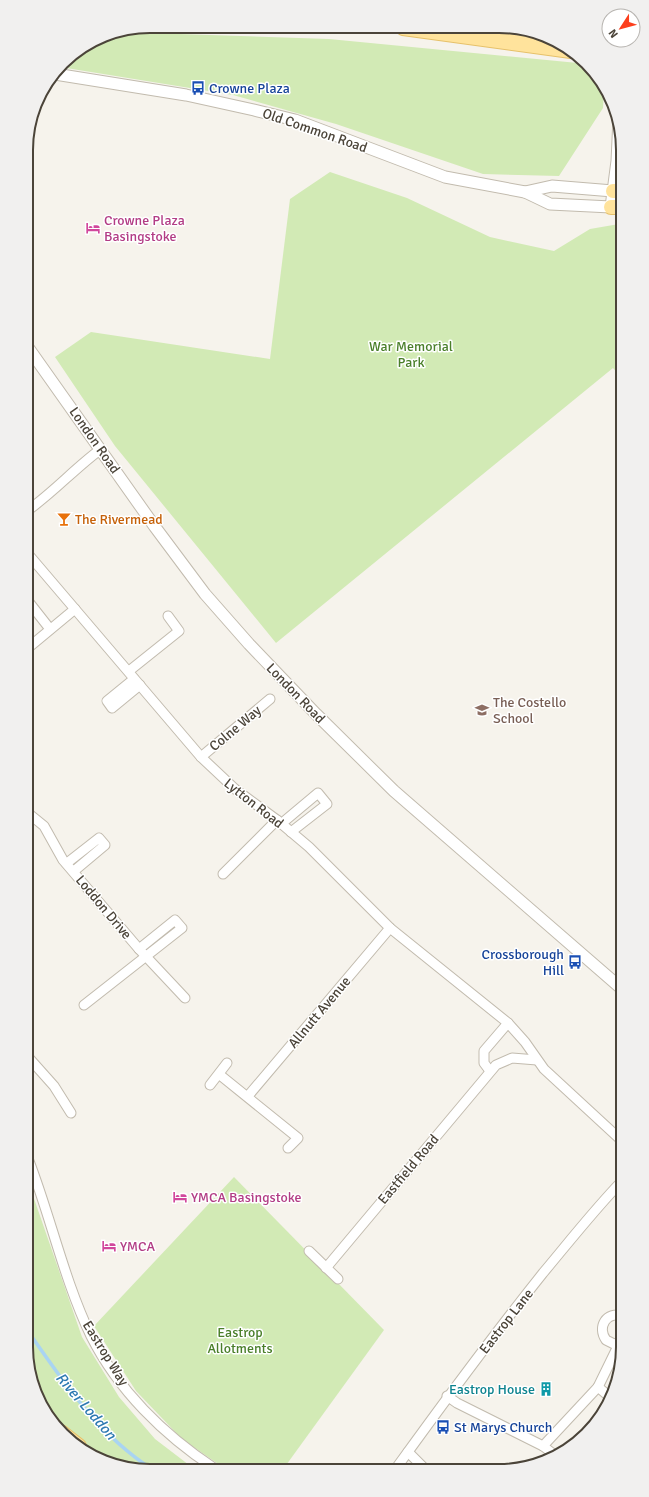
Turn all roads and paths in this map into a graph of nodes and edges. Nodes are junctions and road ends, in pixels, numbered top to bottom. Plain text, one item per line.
1 (440, 33) edge
2 (558, 49) edge
3 (60, 75) edge
4 (616, 191) edge
5 (525, 192) junction
6 (615, 207) edge
7 (33, 354) edge
8 (101, 449) junction
9 (33, 507) edge
10 (33, 560) edge
11 (33, 607) edge
12 (75, 609) junction
13 (168, 616) dead end
14 (50, 629) junction
15 (33, 644) edge
16 (134, 679) junction
17 (270, 699) dead end
18 (201, 757) junction
19 (33, 817) edge
20 (279, 822) junction
21 (291, 832) junction
22 (67, 863) junction
23 (74, 871) junction
24 (223, 874) dead end
25 (390, 928) junction
26 (139, 949) junction
27 (146, 956) junction
28 (616, 984) edge
29 (185, 998) dead end
30 (84, 1005) dead end
31 (508, 1023) junction
32 (537, 1060) junction
33 (33, 1062) edge
34 (227, 1063) dead end
35 (490, 1071) junction
36 (220, 1075) junction
37 (210, 1085) dead end
38 (248, 1096) junction
39 (71, 1112) dead end
40 (616, 1135) edge
41 (288, 1148) dead end
42 (33, 1170) edge
43 (616, 1188) edge
44 (309, 1251) dead end
45 (326, 1268) junction
46 (338, 1279) dead end
47 (616, 1315) edge
48 (616, 1344) edge
49 (616, 1352) edge
50 (598, 1386) junction
51 (606, 1394) edge
52 (448, 1396) junction
53 (543, 1446) junction
54 (408, 1452) junction
55 (550, 1452) edge
56 (209, 1464) edge
57 (399, 1464) edge
58 (420, 1464) edge

1 - 2 main road
3 - 5 street, Old Common Road
4 - 5 street, Old Common Road
4 - 6 street
5 - 6 street, Old Common Road
7 - 8 street, London Road
8 - 9 street
8 - 28 street, London Road
10 - 12 street, Lytton Road
11 - 14 street
12 - 14 street
12 - 16 street, Lytton Road
13 - 16 street
14 - 15 street
16 - 18 street, Lytton Road
17 - 18 street, Colne Way
18 - 20 street, Lytton Road
19 - 22 street, Loddon Drive
20 - 21 street, Lytton Road
20 - 21 street
20 - 24 street
21 - 25 street, Lytton Road
22 - 23 street, Loddon Drive
22 - 23 street
23 - 26 street, Loddon Drive
25 - 31 street, Lytton Road
25 - 38 street, Allnutt Avenue
26 - 27 street, Loddon Drive
26 - 27 street
27 - 29 street, Loddon Drive
27 - 30 street
31 - 32 street
31 - 35 street
32 - 35 street, Eastfield Road
32 - 40 street
33 - 39 street
34 - 36 street
35 - 45 street, Eastfield Road
36 - 37 street
36 - 38 street
38 - 41 street
42 - 56 street, Eastrop Way
43 - 52 street, Eastrop Lane
44 - 45 street
45 - 46 street
47 - 48 street
49 - 50 street
50 - 51 street
50 - 53 street
52 - 53 street
52 - 54 street, Eastrop Lane
53 - 55 street
54 - 57 street, Eastrop Lane
54 - 58 street

